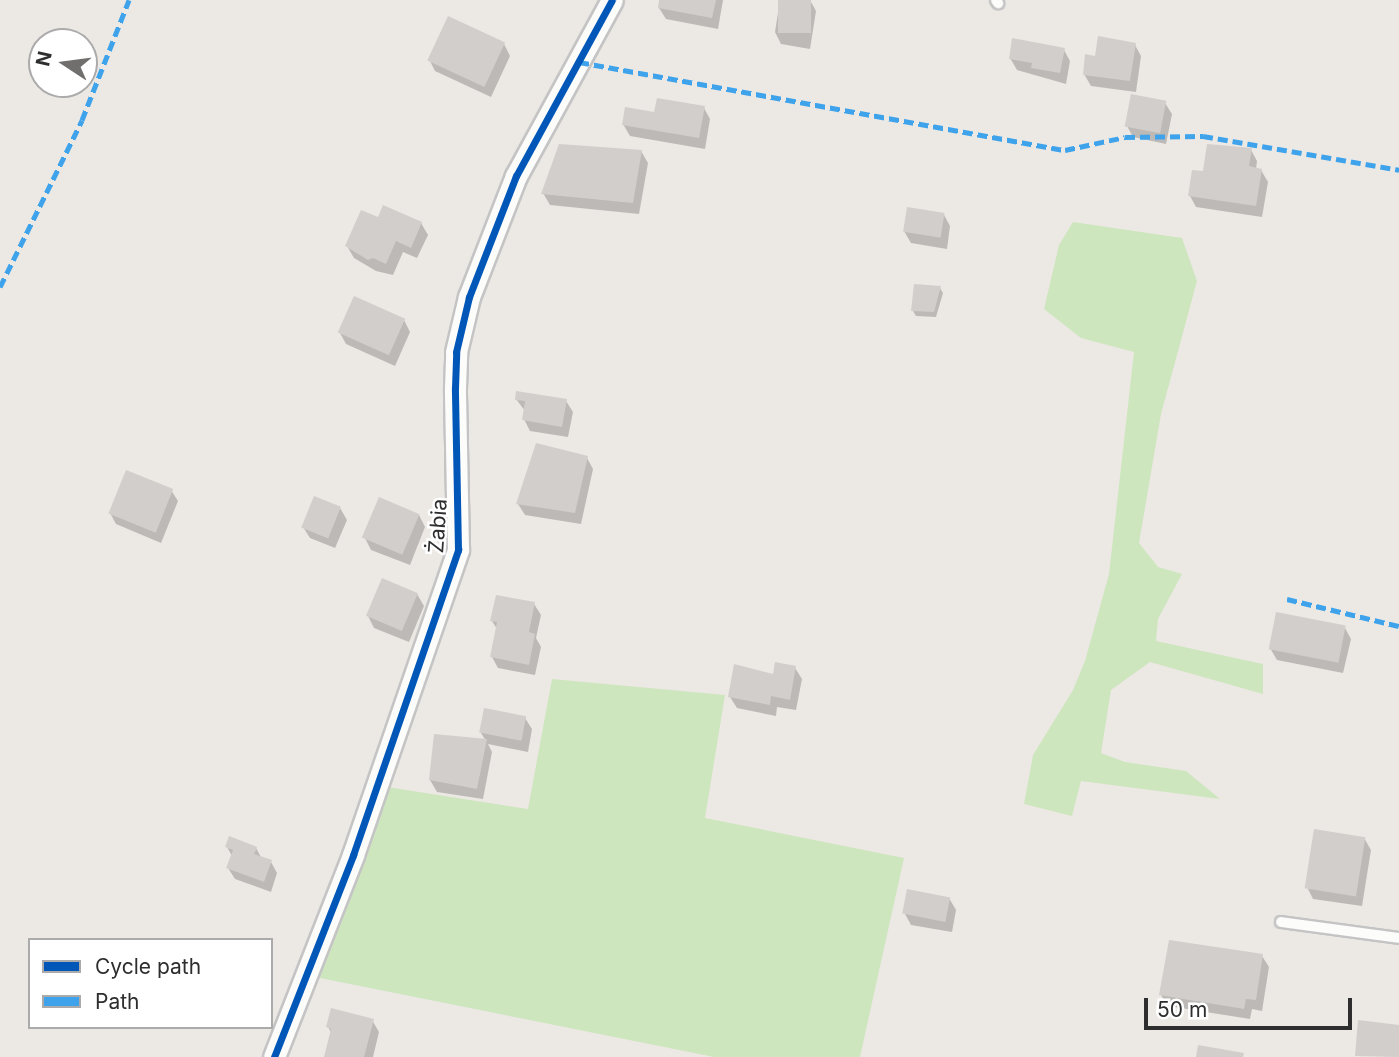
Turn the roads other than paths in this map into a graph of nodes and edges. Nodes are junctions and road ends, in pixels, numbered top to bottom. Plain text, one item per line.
1 (612, 0) edge
2 (1281, 922) dead end
3 (1399, 937) edge
4 (274, 1057) edge

1 - 4 street, Żabia
2 - 3 lane

